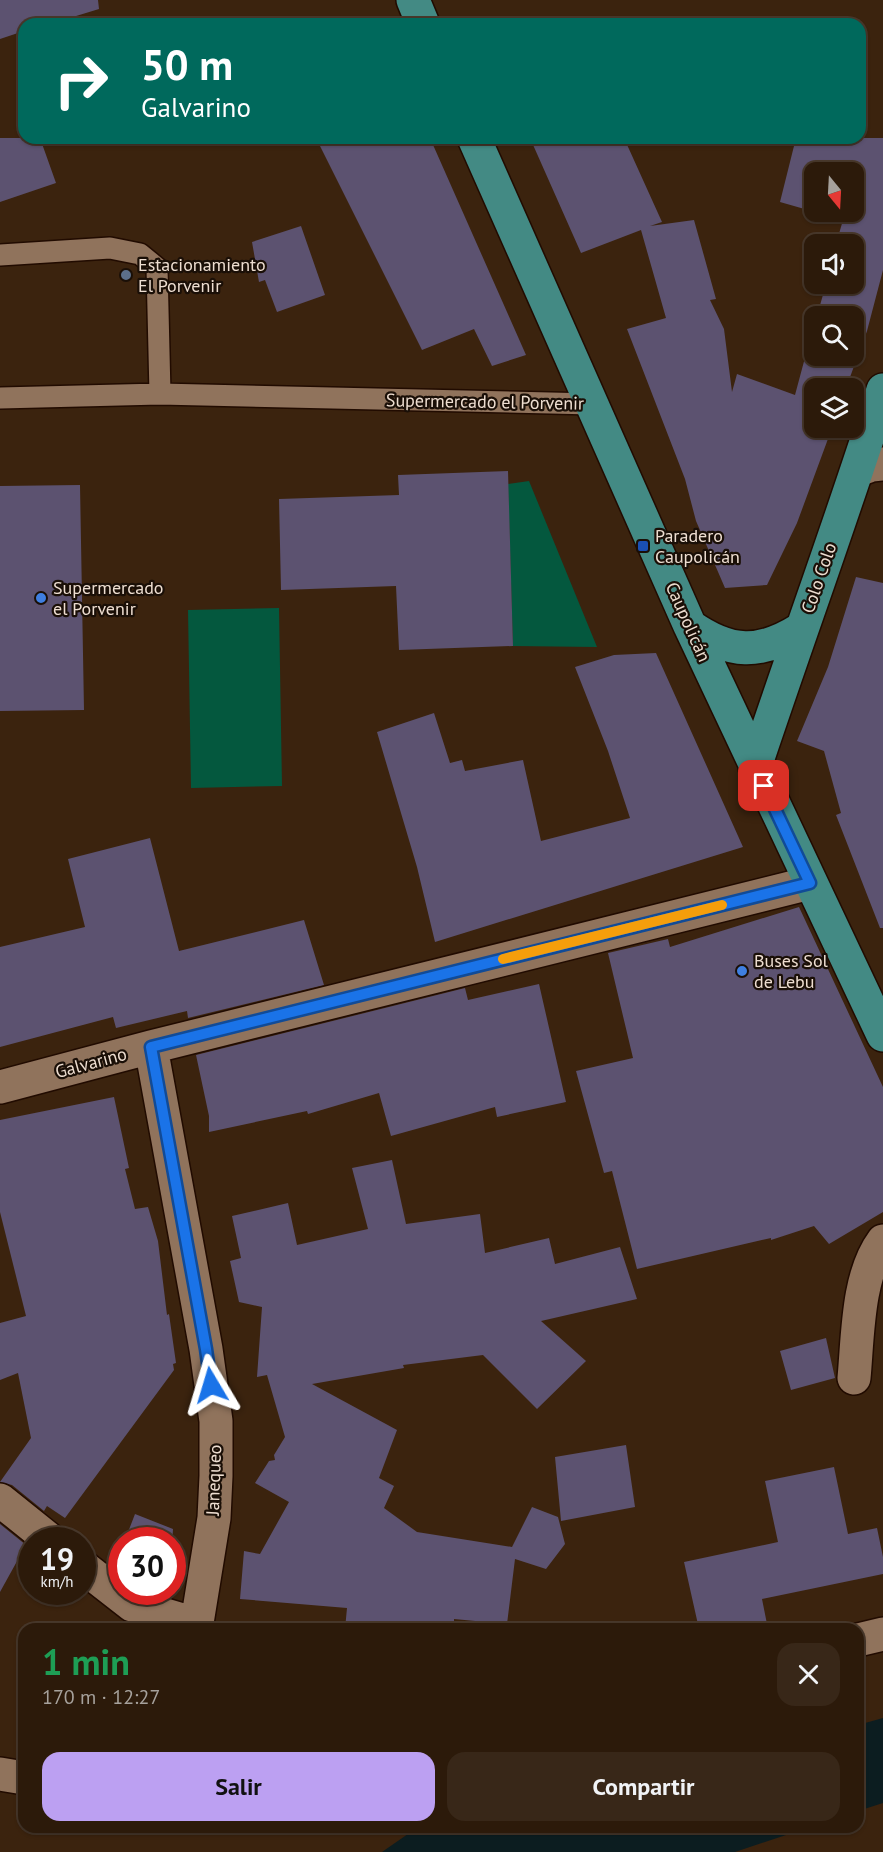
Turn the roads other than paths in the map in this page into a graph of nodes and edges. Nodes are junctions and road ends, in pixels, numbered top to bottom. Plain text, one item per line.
1 (412, 0) edge
2 (420, 18) edge
3 (477, 144) edge
4 (0, 255) edge
5 (883, 390) edge
6 (160, 394) junction
7 (0, 398) edge
8 (593, 404) junction
9 (870, 467) edge
10 (690, 626) junction
11 (801, 629) junction
12 (755, 767) junction
13 (810, 883) junction
14 (883, 1035) edge
15 (151, 1047) junction
16 (0, 1087) edge
17 (883, 1241) edge
18 (854, 1378) dead end
19 (0, 1500) edge
20 (34, 1527) edge
21 (96, 1577) edge
22 (184, 1623) edge
23 (197, 1623) edge
24 (883, 1634) edge
25 (864, 1639) edge
26 (0, 1774) edge
27 (18, 1777) edge

1 - 2 main road
3 - 8 main road, Caupolicán
4 - 6 lane
5 - 9 main road, Colo Colo
6 - 7 lane, Supermercado el Porvenir
6 - 8 lane, Supermercado el Porvenir
8 - 10 main road, Caupolicán
9 - 11 main road, Colo Colo
10 - 11 main road
10 - 12 main road, Caupolicán
11 - 12 main road, Colo Colo
12 - 13 main road, Caupolicán
13 - 14 main road, Caupolicán
13 - 15 street, Galvarino
15 - 16 street, Galvarino
15 - 23 street, Janequeo
17 - 18 street
19 - 20 street
21 - 22 street
24 - 25 street
26 - 27 street

